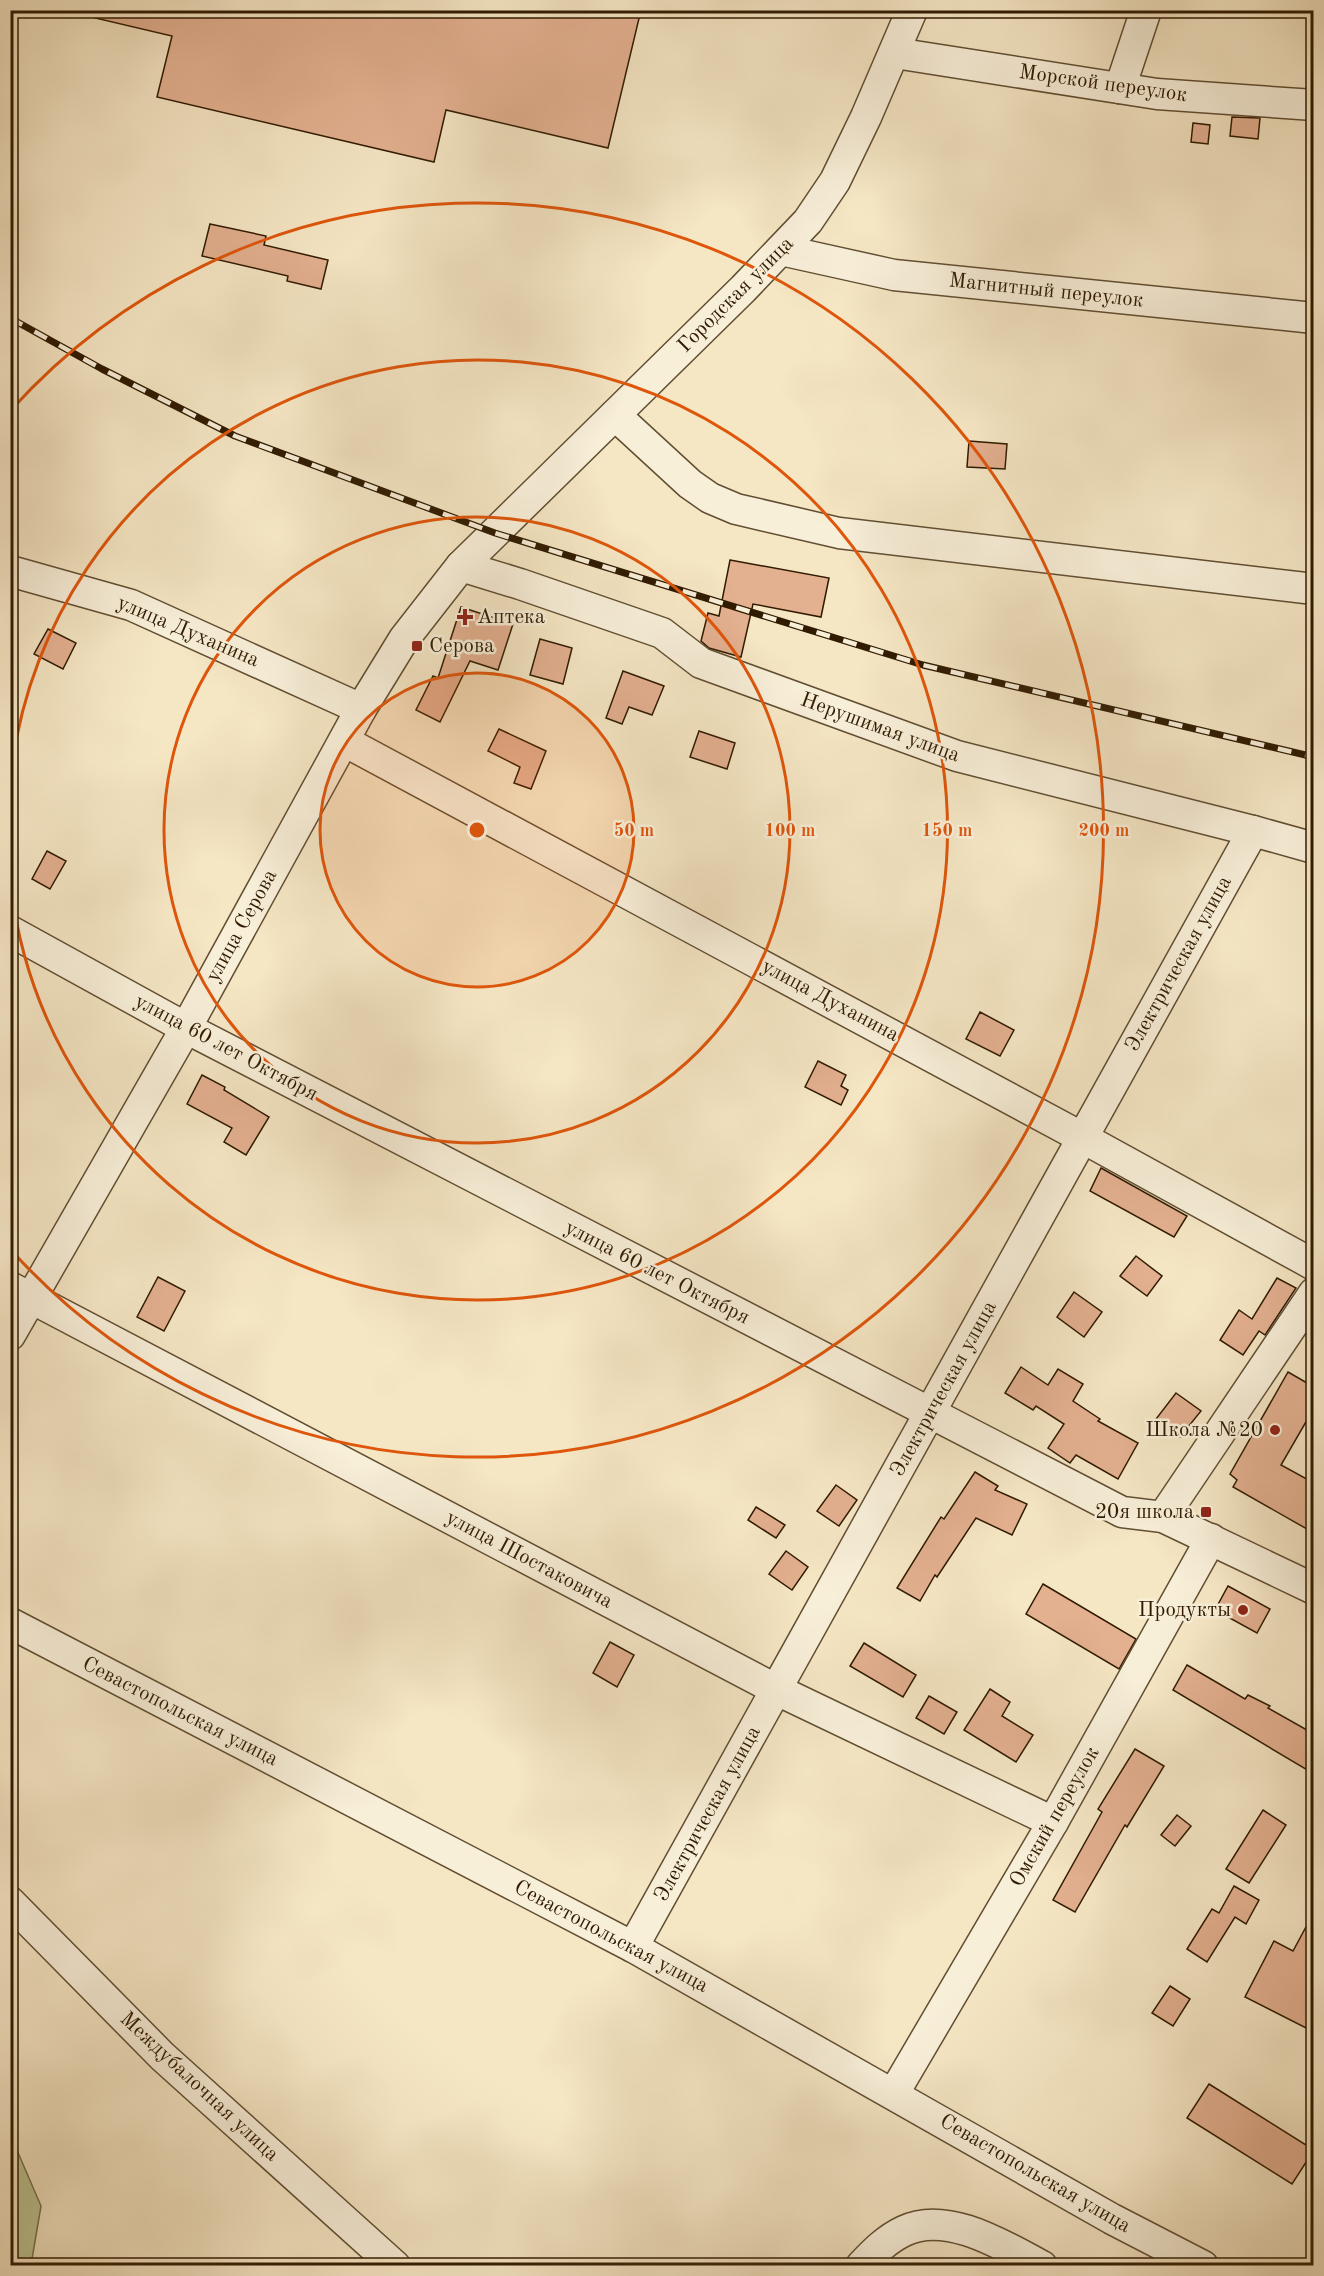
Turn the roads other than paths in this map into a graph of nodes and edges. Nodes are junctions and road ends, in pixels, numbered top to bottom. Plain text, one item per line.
1 (912, 10) edge
2 (1146, 10) edge
3 (895, 53) junction
4 (1120, 88) junction
5 (1314, 105) edge
6 (781, 250) junction
7 (1314, 318) edge
8 (615, 415) junction
9 (495, 533) joint
10 (461, 566) junction
11 (10, 571) edge
12 (1314, 589) edge
13 (360, 709) junction
14 (344, 741) junction
15 (1253, 831) junction
16 (1314, 848) edge
17 (10, 931) edge
18 (186, 1028) junction
19 (1083, 1138) junction
20 (1314, 1265) edge
21 (21, 1292) edge
22 (1314, 1293) edge
23 (10, 1335) edge
24 (930, 1414) junction
25 (1163, 1517) junction
26 (1211, 1539) junction
27 (1314, 1589) edge
28 (10, 1623) edge
29 (777, 1690) junction
30 (1053, 1822) junction
31 (10, 1902) edge
32 (633, 1947) junction
33 (894, 2093) junction
34 (395, 2265) edge
35 (861, 2265) edge
36 (1042, 2265) edge
37 (1203, 2265) edge

1 - 3 street, Городская улица
2 - 4 street
3 - 4 street, Морской переулок
3 - 6 street, Городская улица
4 - 5 street, Морской переулок
6 - 7 street, Магнитный переулок
6 - 8 street, Городская улица
8 - 9 street, Городская улица
8 - 12 street
9 - 10 street, улица Серова
10 - 13 street, улица Серова
10 - 15 street, Нерушимая улица
11 - 13 street, улица Духанина
13 - 14 street, улица Серова
14 - 18 street, улица Серова
14 - 19 street, улица Духанина
15 - 16 street, Нерушимая улица
15 - 19 street, Электрическая улица
17 - 18 street, улица 60 лет Октября
18 - 21 street, улица Серова
18 - 24 street, улица 60 лет Октября
19 - 20 street, улица Духанина
19 - 24 street, Электрическая улица
21 - 23 street, улица Серова
21 - 29 street, улица Шостаковича
22 - 25 street
24 - 25 street, улица 60 лет Октября
24 - 29 street, Электрическая улица
25 - 26 street, улица 60 лет Октября
26 - 27 street, улица 60 лет Октября
26 - 30 street, Омский переулок
28 - 32 street, Севастопольская улица
29 - 30 street, улица Шостаковича
29 - 32 street, Электрическая улица
30 - 33 street, Омский переулок
31 - 34 street, Междубалочная улица
32 - 33 street, Севастопольская улица
33 - 37 street, Севастопольская улица
35 - 36 street

